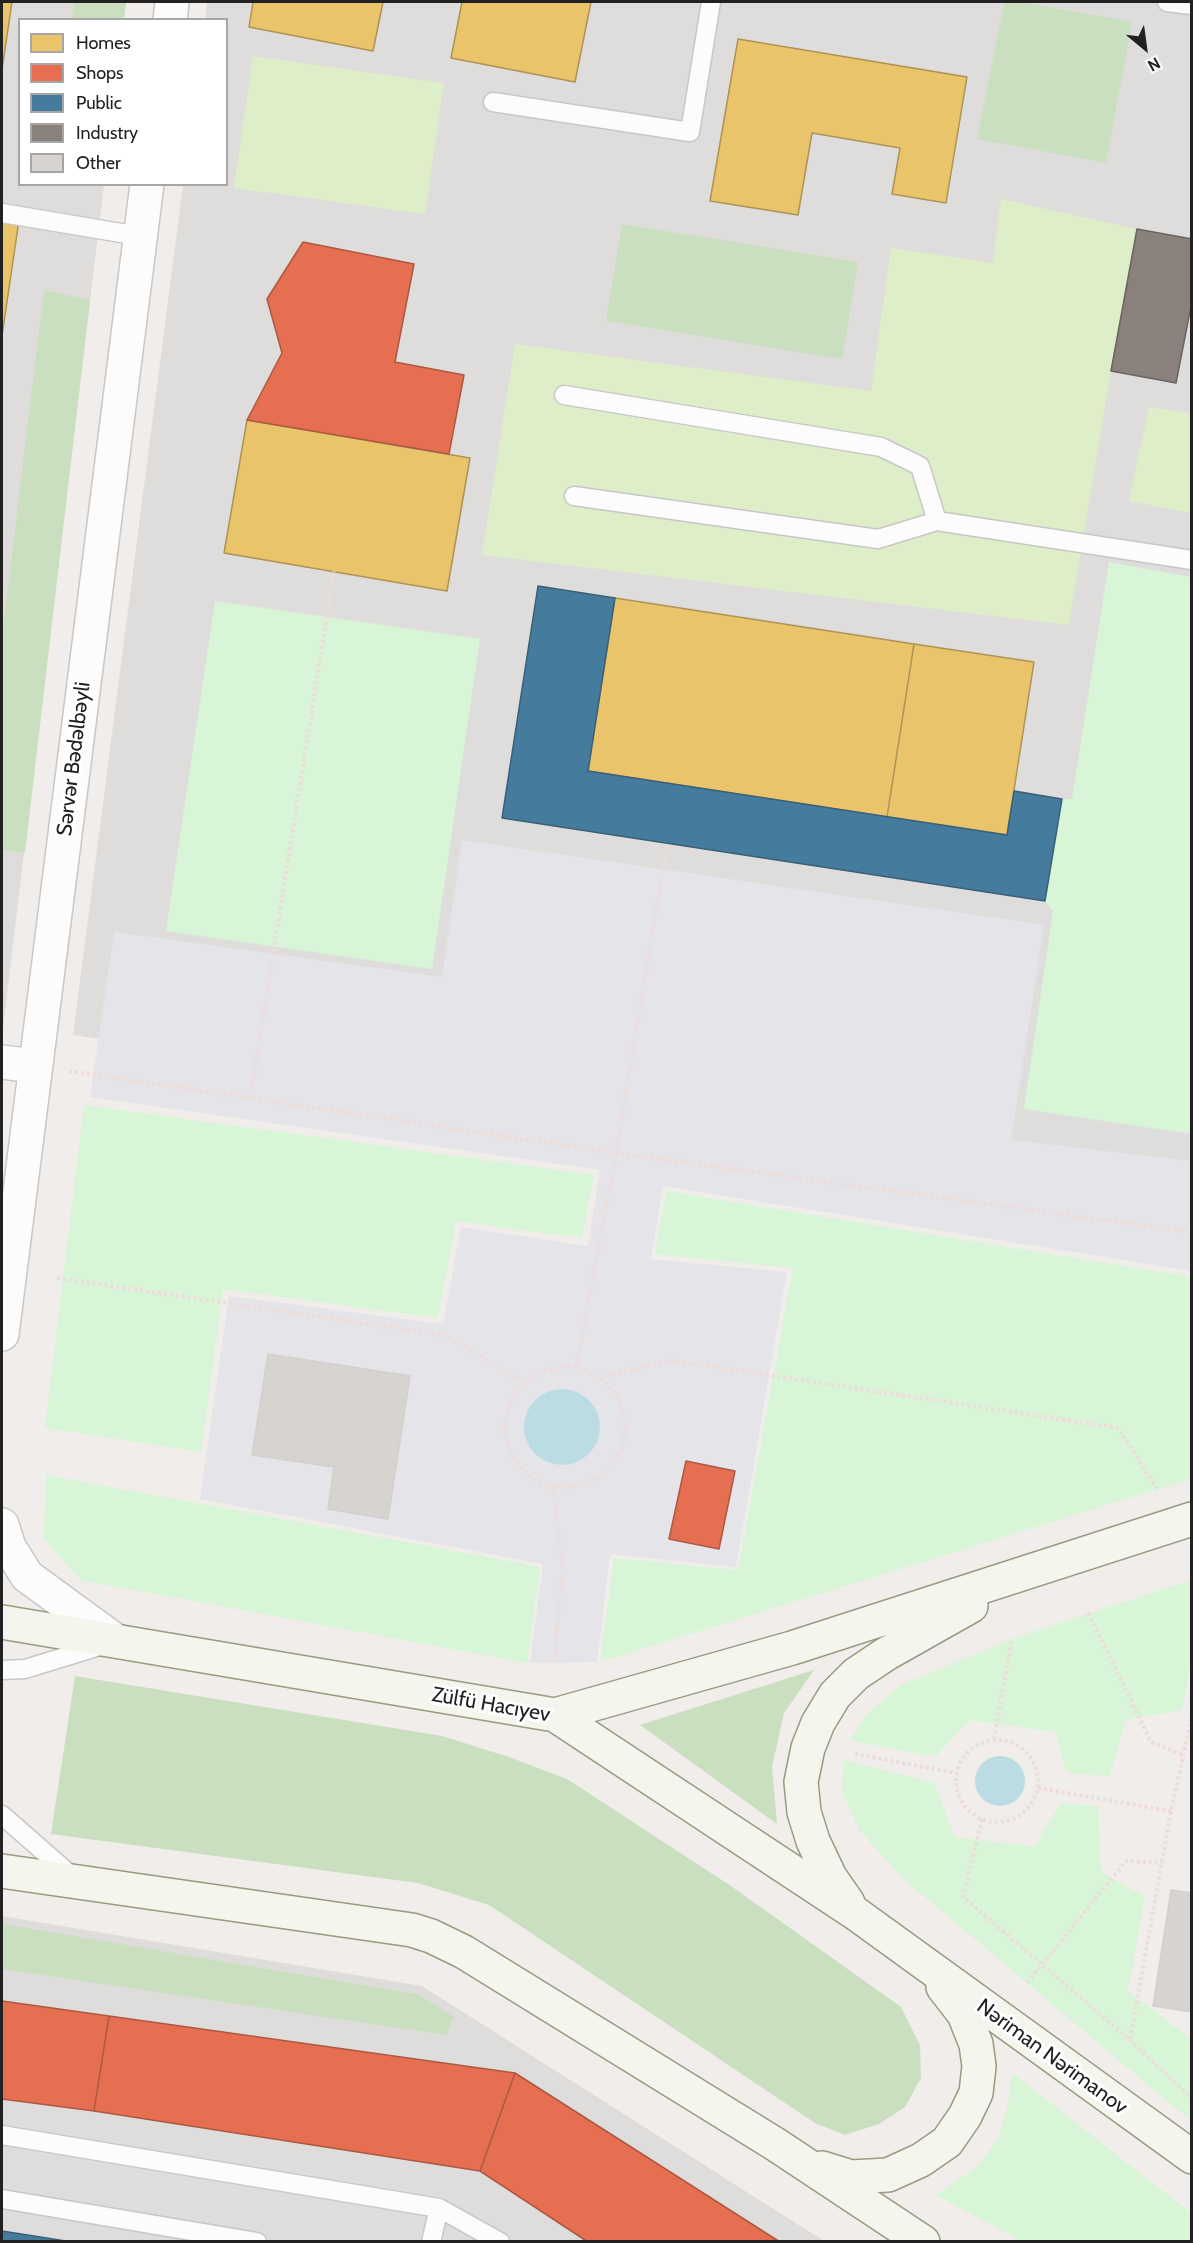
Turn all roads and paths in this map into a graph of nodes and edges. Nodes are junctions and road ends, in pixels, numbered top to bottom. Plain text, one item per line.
1 (172, 2) edge
2 (711, 2) edge
3 (1167, 2) edge
4 (1191, 5) edge
5 (170, 18) edge
6 (493, 102) dead end
7 (147, 186) edge
8 (2, 213) edge
9 (139, 236) junction
10 (564, 395) dead end
11 (574, 496) dead end
12 (937, 521) junction
13 (1191, 560) edge
14 (334, 571) dead end
15 (667, 843) dead end
16 (2, 1062) edge
17 (35, 1066) junction
18 (250, 1099) junction
19 (616, 1153) junction
20 (1191, 1232) edge
21 (57, 1278) dead end
22 (2, 1334) edge
23 (576, 1368) junction
24 (601, 1378) junction
25 (525, 1382) junction
26 (554, 1487) junction
27 (1158, 1490) dead end
28 (1191, 1519) edge
29 (2, 1526) edge
30 (1030, 1572) junction
31 (1088, 1613) dead end
32 (2, 1622) edge
33 (1012, 1639) dead end
34 (116, 1641) junction
35 (554, 1662) dead end
36 (2, 1670) edge
37 (555, 1715) junction
38 (1191, 1715) edge
39 (994, 1739) junction
40 (855, 1754) dead end
41 (1183, 1755) junction
42 (956, 1773) junction
43 (1038, 1788) junction
44 (1171, 1811) junction
45 (2, 1815) edge
46 (982, 1819) junction
47 (1162, 1863) junction
48 (2, 1871) edge
49 (81, 1884) junction
50 (855, 1913) junction
51 (913, 1957) junction
52 (1043, 1965) junction
53 (1027, 1983) dead end
54 (1130, 2040) junction
55 (1191, 2099) edge
56 (2, 2135) edge
57 (775, 2144) junction
58 (1191, 2157) edge
59 (2, 2199) edge
60 (439, 2208) junction
61 (257, 2241) edge
62 (431, 2241) edge
63 (500, 2241) edge
64 (923, 2241) edge

1 - 5 street
2 - 6 lane
3 - 4 lane
7 - 9 street, Sərvər Bədəlbəyli
8 - 9 lane
9 - 17 street, Sərvər Bədəlbəyli
10 - 12 lane
11 - 12 lane
12 - 13 lane
14 - 18 path
15 - 19 path
16 - 17 street
17 - 18 path
17 - 22 street, Sərvər Bədəlbəyli
18 - 19 path
19 - 20 path
19 - 23 path
21 - 25 path
23 - 24 path
23 - 25 path
24 - 26 path
24 - 27 path
25 - 26 path
26 - 35 path
28 - 30 main road
29 - 34 street
30 - 37 main road
30 - 50 main road
31 - 41 path
32 - 34 main road, Zülfü Hacıyev
33 - 39 path
34 - 36 lane
34 - 37 main road, Zülfü Hacıyev
37 - 50 main road, Zülfü Hacıyev
38 - 41 path
39 - 42 path
39 - 43 path
40 - 42 path
41 - 44 path
42 - 46 path
43 - 44 path
43 - 46 path
44 - 47 path
45 - 49 lane
46 - 52 path
47 - 52 path
47 - 54 path
48 - 49 main road
49 - 57 main road
50 - 51 main road, Zülfü Hacıyev
51 - 57 main road
51 - 58 main road, Nəriman Nərimanov
52 - 53 path
52 - 54 path
54 - 55 path
56 - 60 lane
57 - 64 main road
59 - 61 lane
60 - 62 lane
60 - 63 lane

